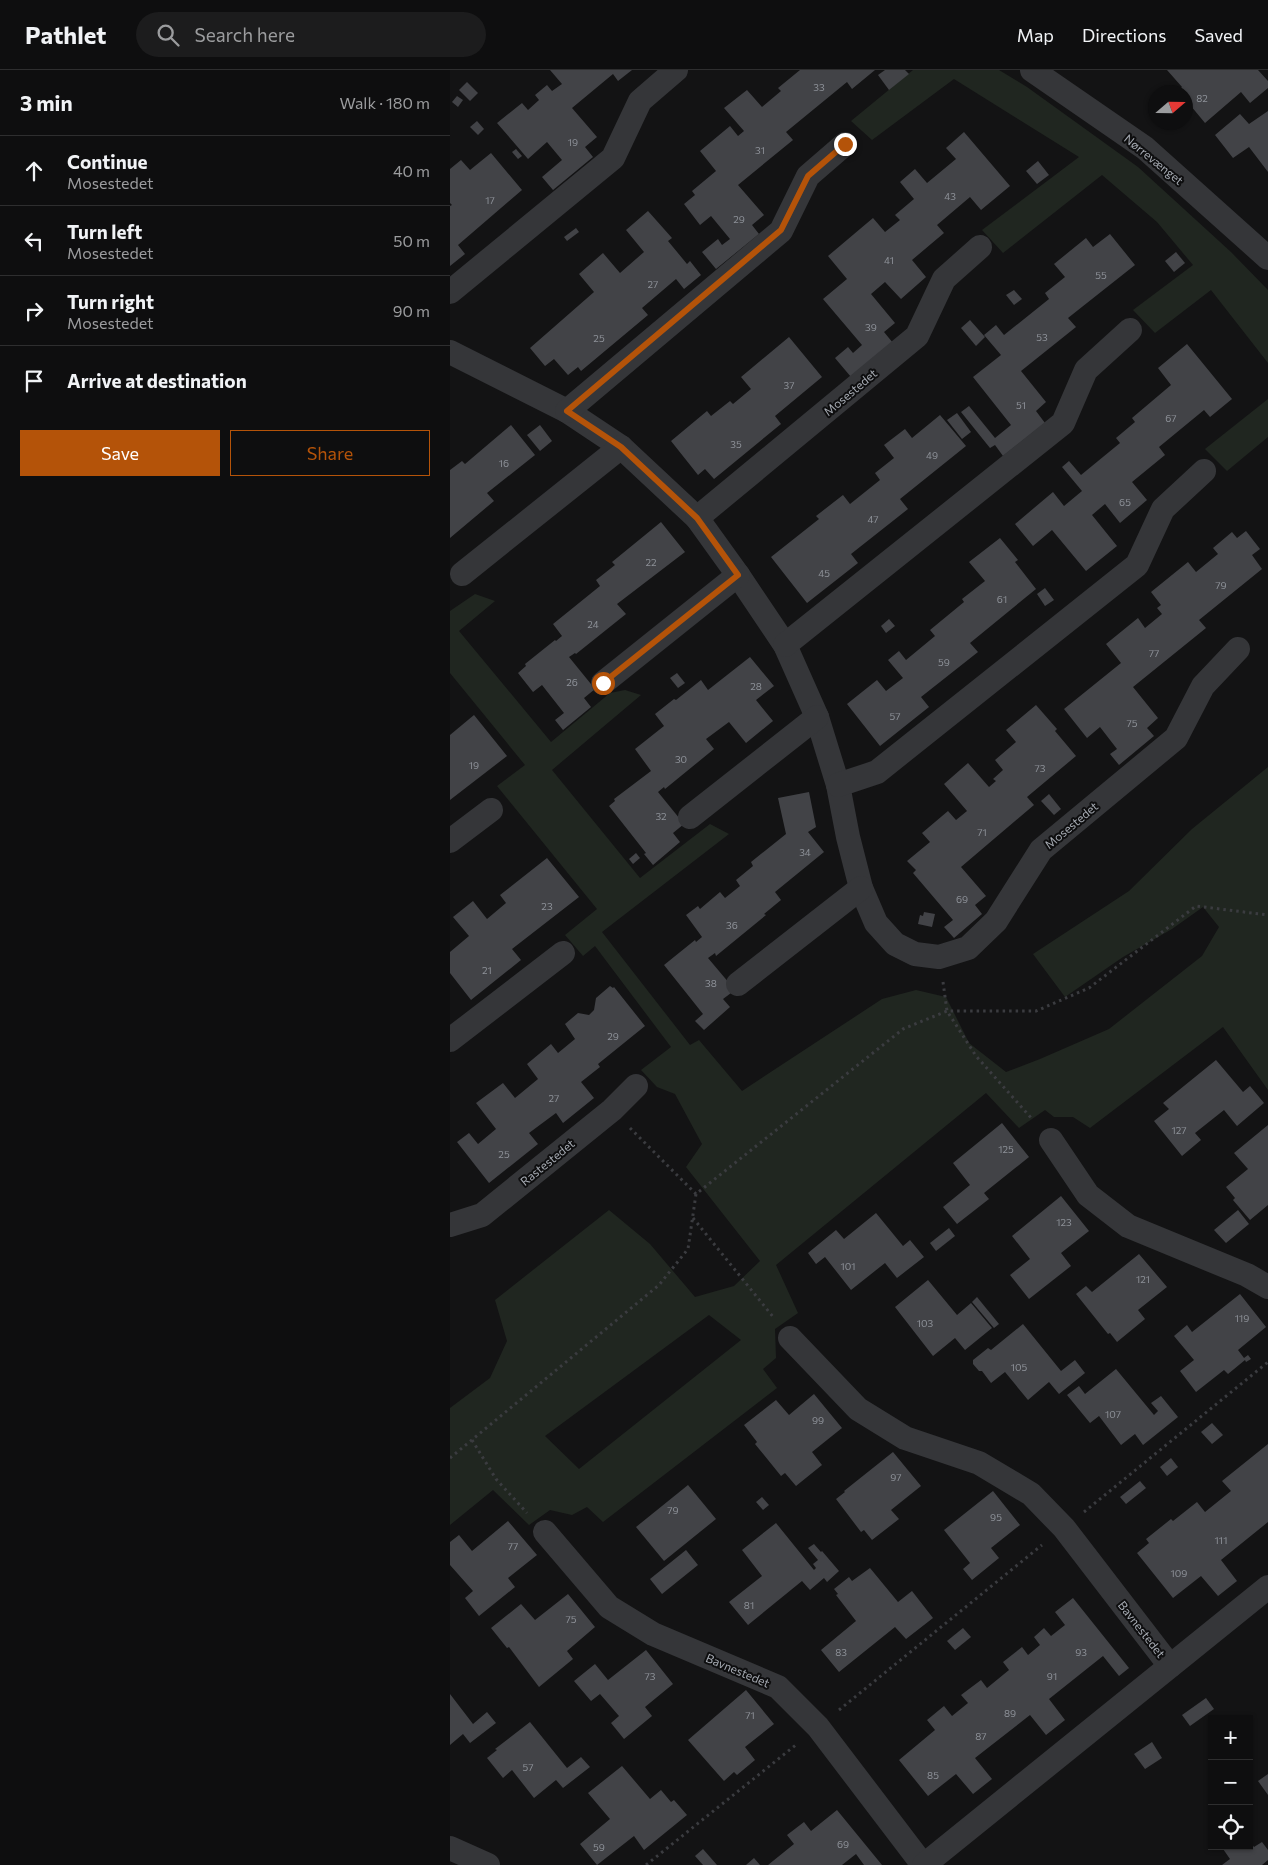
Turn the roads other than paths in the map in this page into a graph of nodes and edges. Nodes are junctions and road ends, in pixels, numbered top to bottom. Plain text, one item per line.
1 (676, 70) edge
2 (1032, 70) edge
3 (845, 144) dead end
4 (980, 247) dead end
5 (1268, 258) edge
6 (450, 292) edge
7 (1130, 330) dead end
8 (450, 352) edge
9 (567, 411) junction
10 (621, 447) junction
11 (1204, 471) dead end
12 (697, 518) junction
13 (462, 574) dead end
14 (738, 575) junction
15 (785, 645) junction
16 (1238, 649) dead end
17 (603, 683) dead end
18 (817, 717) junction
19 (838, 785) junction
20 (491, 810) dead end
21 (690, 817) dead end
22 (450, 841) edge
23 (860, 888) junction
24 (563, 953) dead end
25 (738, 984) dead end
26 (450, 1040) edge
27 (636, 1086) dead end
28 (1051, 1140) road end
29 (450, 1224) edge
30 (1268, 1287) edge
31 (790, 1338) road end
32 (545, 1532) road end
33 (1268, 1586) edge
34 (1170, 1666) junction
35 (450, 1848) edge
36 (488, 1865) edge
37 (923, 1865) edge

1 - 6 street
2 - 5 street, Nørrevænget
3 - 9 street
4 - 12 street, Mosestedet
7 - 15 street
8 - 9 street, Mosestedet
9 - 10 street, Mosestedet
10 - 12 street, Mosestedet
10 - 13 street
11 - 19 street
12 - 14 street, Mosestedet
14 - 15 street, Mosestedet
14 - 17 street
15 - 18 street, Mosestedet
16 - 23 street, Mosestedet
18 - 19 street, Mosestedet
18 - 21 street
19 - 23 street, Mosestedet
20 - 22 street
23 - 25 street
24 - 26 street
27 - 29 street, Rastestedet
28 - 30 street
31 - 34 street, Bavnestedet
32 - 37 street, Bavnestedet
33 - 34 street, Bavnestedet
34 - 37 street, Bavnestedet
35 - 36 street

